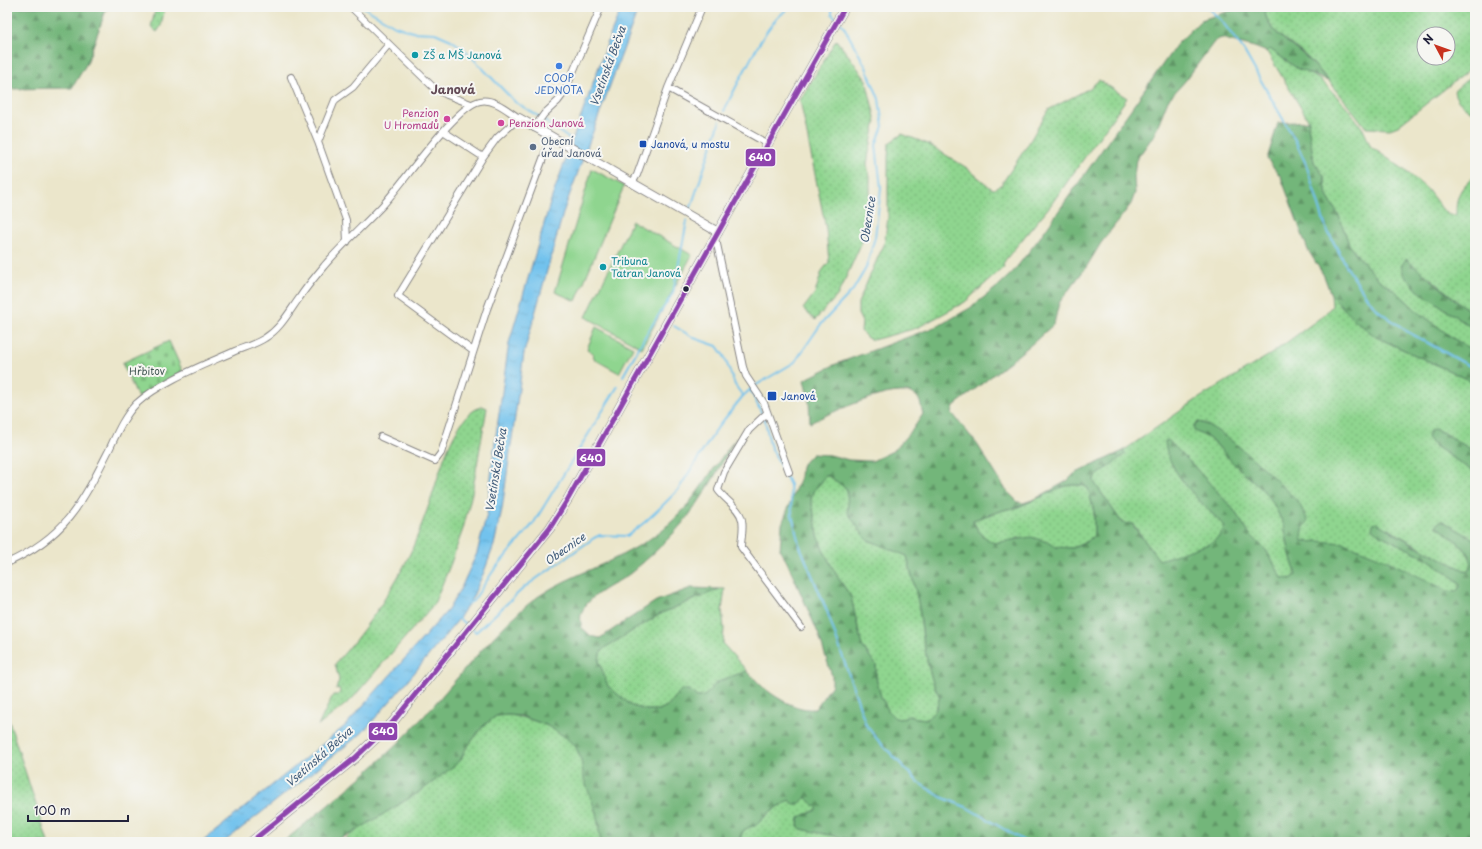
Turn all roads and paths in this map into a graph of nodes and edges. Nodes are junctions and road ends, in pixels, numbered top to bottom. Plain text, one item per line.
1 (352, 7) edge
2 (601, 7) edge
3 (702, 7) edge
4 (845, 7) edge
5 (389, 44) junction
6 (291, 77) dead end
7 (668, 88) junction
8 (471, 104) junction
9 (519, 118) junction
10 (536, 125) junction
11 (443, 132) junction
12 (553, 138) junction
13 (318, 142) junction
14 (768, 144) junction
15 (483, 157) junction
16 (630, 182) junction
17 (716, 235) junction
18 (347, 242) junction
19 (473, 351) junction
20 (768, 413) junction
21 (381, 437) dead end
22 (789, 472) dead end
23 (7, 563) edge
24 (801, 628) dead end
25 (251, 842) edge

1 - 5 street
2 - 10 street
3 - 7 street
4 - 14 main road
5 - 8 street
5 - 13 street
6 - 13 street
7 - 14 street
7 - 16 street
8 - 9 street
8 - 11 street
9 - 10 street
9 - 15 street
10 - 12 street
11 - 15 street
11 - 18 street
12 - 16 street
12 - 19 street
13 - 18 street
14 - 17 main road
15 - 19 street
16 - 17 street
17 - 20 street
17 - 25 main road
18 - 23 street
19 - 21 street
20 - 22 street
20 - 24 street

